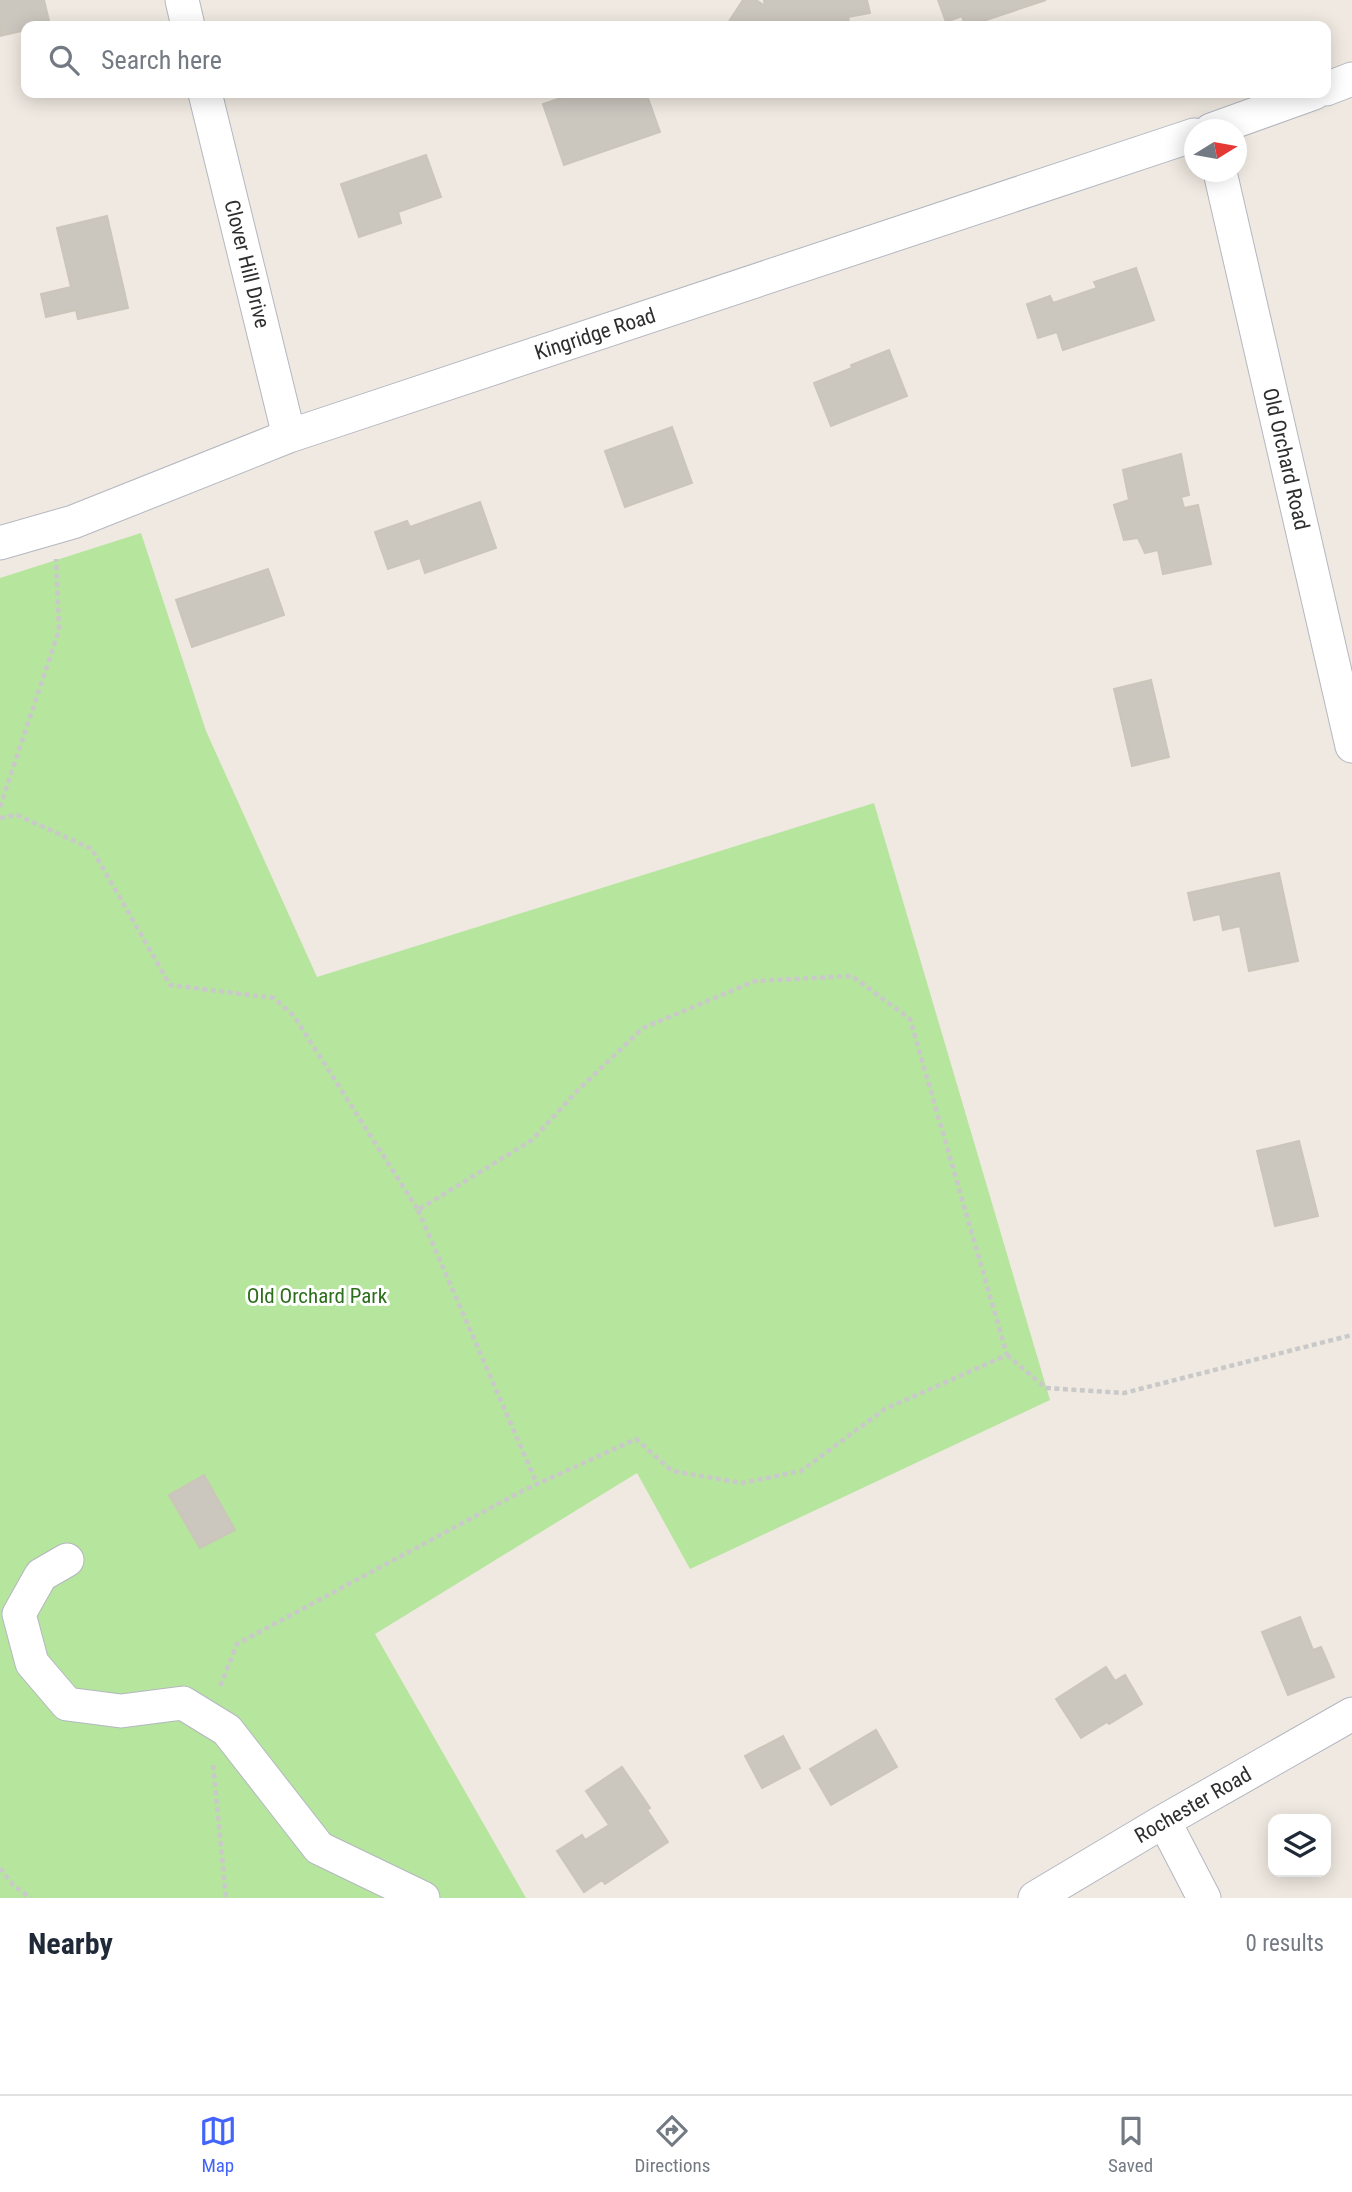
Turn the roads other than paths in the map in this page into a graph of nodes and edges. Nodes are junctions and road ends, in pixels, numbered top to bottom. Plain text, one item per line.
1 (182, 0) edge
2 (187, 21) edge
3 (1352, 79) edge
4 (1331, 87) edge
5 (206, 98) edge
6 (1300, 98) edge
7 (1242, 119) edge
8 (1184, 139) edge
9 (1222, 182) edge
10 (289, 436) junction
11 (0, 543) edge
12 (1352, 746) edge
13 (67, 1560) dead end
14 (1352, 1714) edge
15 (1164, 1821) junction
16 (423, 1898) edge
17 (1035, 1898) edge
18 (1204, 1898) edge

1 - 2 street
3 - 4 street
5 - 10 street, Clover Hill Drive
6 - 7 street
8 - 10 street, Kingridge Road
9 - 12 street, Old Orchard Road
10 - 11 street, Kingridge Road
13 - 16 street
14 - 15 street, Rochester Road
15 - 17 street, Rochester Road
15 - 18 street

